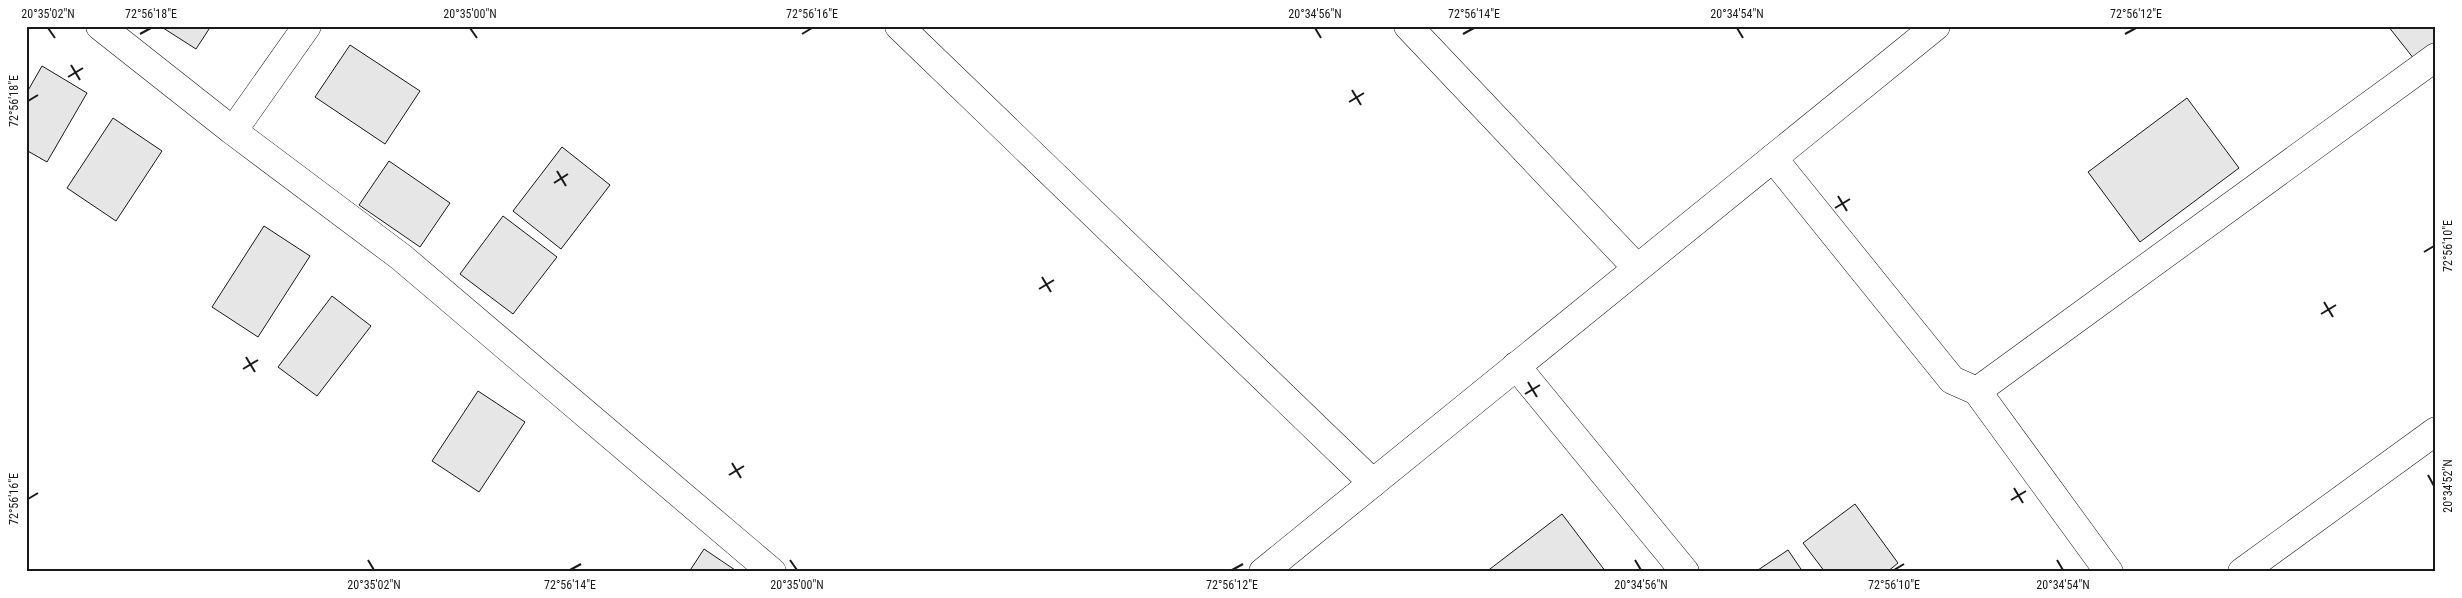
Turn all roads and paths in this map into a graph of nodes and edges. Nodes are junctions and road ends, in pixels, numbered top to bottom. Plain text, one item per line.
1 (100, 26) edge
2 (307, 26) edge
3 (899, 26) edge
4 (1408, 26) edge
5 (1936, 26) edge
6 (2436, 57) edge
7 (233, 131) junction
8 (1773, 158) junction
9 (1637, 268) junction
10 (1516, 366) junction
11 (1977, 392) junction
12 (2436, 431) edge
13 (1373, 483) junction
14 (772, 572) edge
15 (1263, 572) edge
16 (1684, 572) edge
17 (2109, 572) edge
18 (2242, 572) edge

1 - 7 street
2 - 7 street
3 - 13 street
4 - 9 street
5 - 8 street
6 - 11 street
7 - 14 street
8 - 9 street
8 - 11 street
9 - 10 street
10 - 13 street
10 - 16 street
11 - 17 street
12 - 18 street
13 - 15 street

